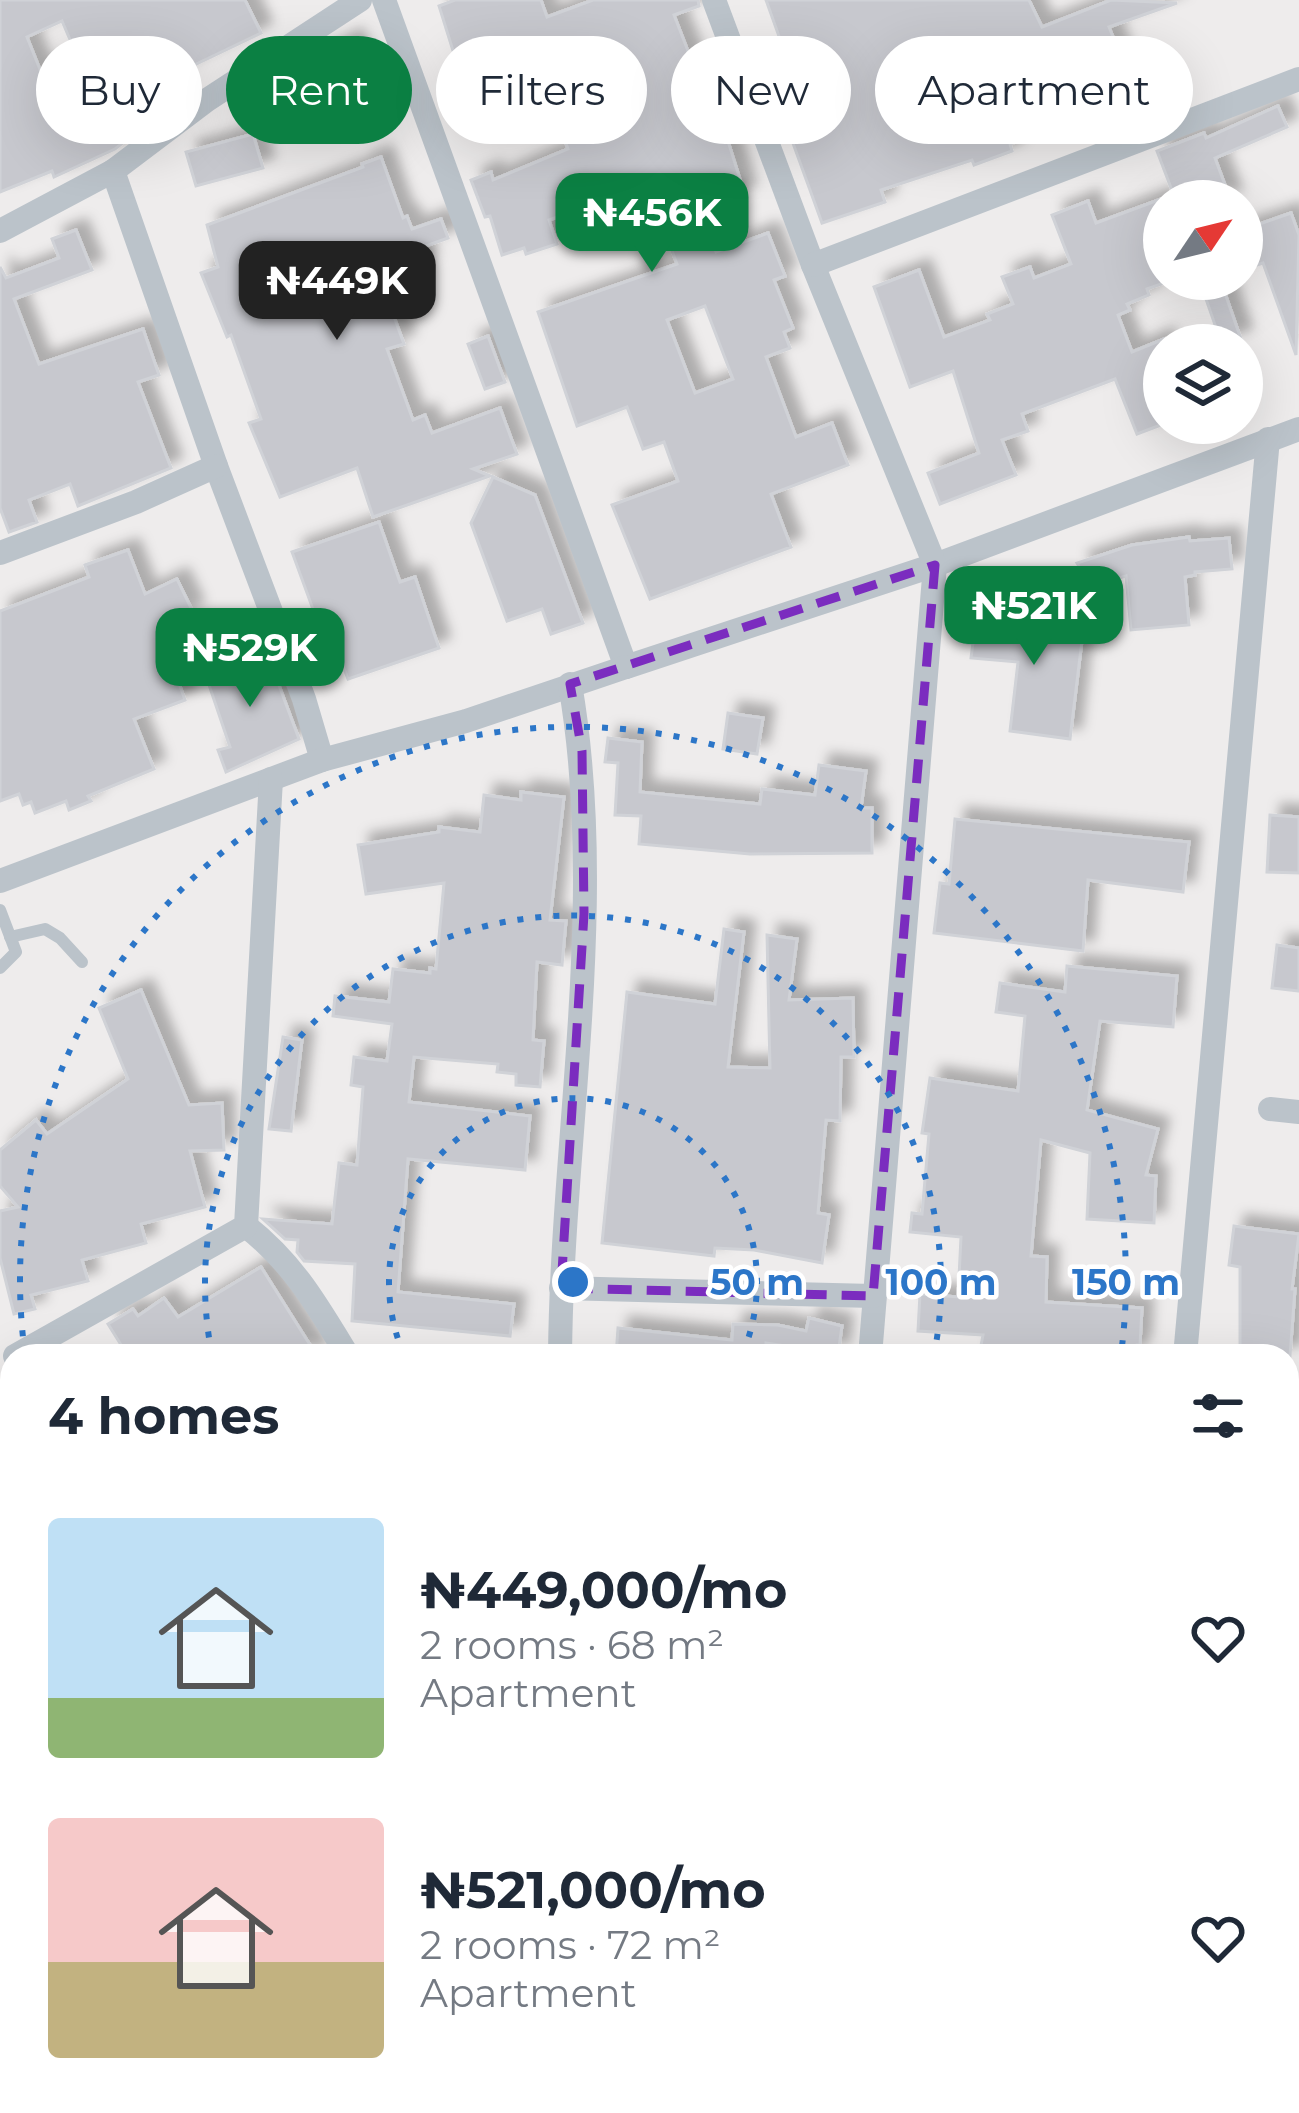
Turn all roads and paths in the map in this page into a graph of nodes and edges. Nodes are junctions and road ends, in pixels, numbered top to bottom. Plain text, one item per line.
1 (360, 0) edge
2 (383, 0) edge
3 (714, 0) edge
4 (1299, 79) edge
5 (113, 171) junction
6 (0, 231) edge
7 (813, 265) junction
8 (1299, 429) edge
9 (1268, 440) junction
10 (215, 466) junction
11 (0, 553) edge
12 (935, 565) junction
13 (626, 667) junction
14 (570, 684) junction
15 (322, 760) junction
16 (271, 779) junction
17 (0, 880) edge
18 (0, 910) edge
19 (10, 938) junction
20 (82, 962) dead end
21 (0, 968) edge
22 (1270, 1109) dead end
23 (1299, 1112) edge
24 (246, 1226) junction
25 (561, 1288) junction
26 (873, 1296) junction
27 (37, 1344) edge
28 (341, 1344) edge
29 (560, 1344) edge
30 (871, 1344) edge
31 (1185, 1344) edge

1 - 5 street
2 - 13 street
3 - 7 street
4 - 7 street
5 - 6 street
5 - 10 street
7 - 12 street
8 - 9 street
9 - 12 street
9 - 31 street
10 - 11 street
10 - 15 street
12 - 13 street
12 - 26 street
13 - 14 street
14 - 15 street
14 - 25 street
15 - 16 street
16 - 17 street
16 - 24 street
18 - 19 lane
19 - 20 lane
19 - 21 lane
22 - 23 street
24 - 27 street
24 - 28 street
25 - 26 street
25 - 29 street
26 - 30 street

